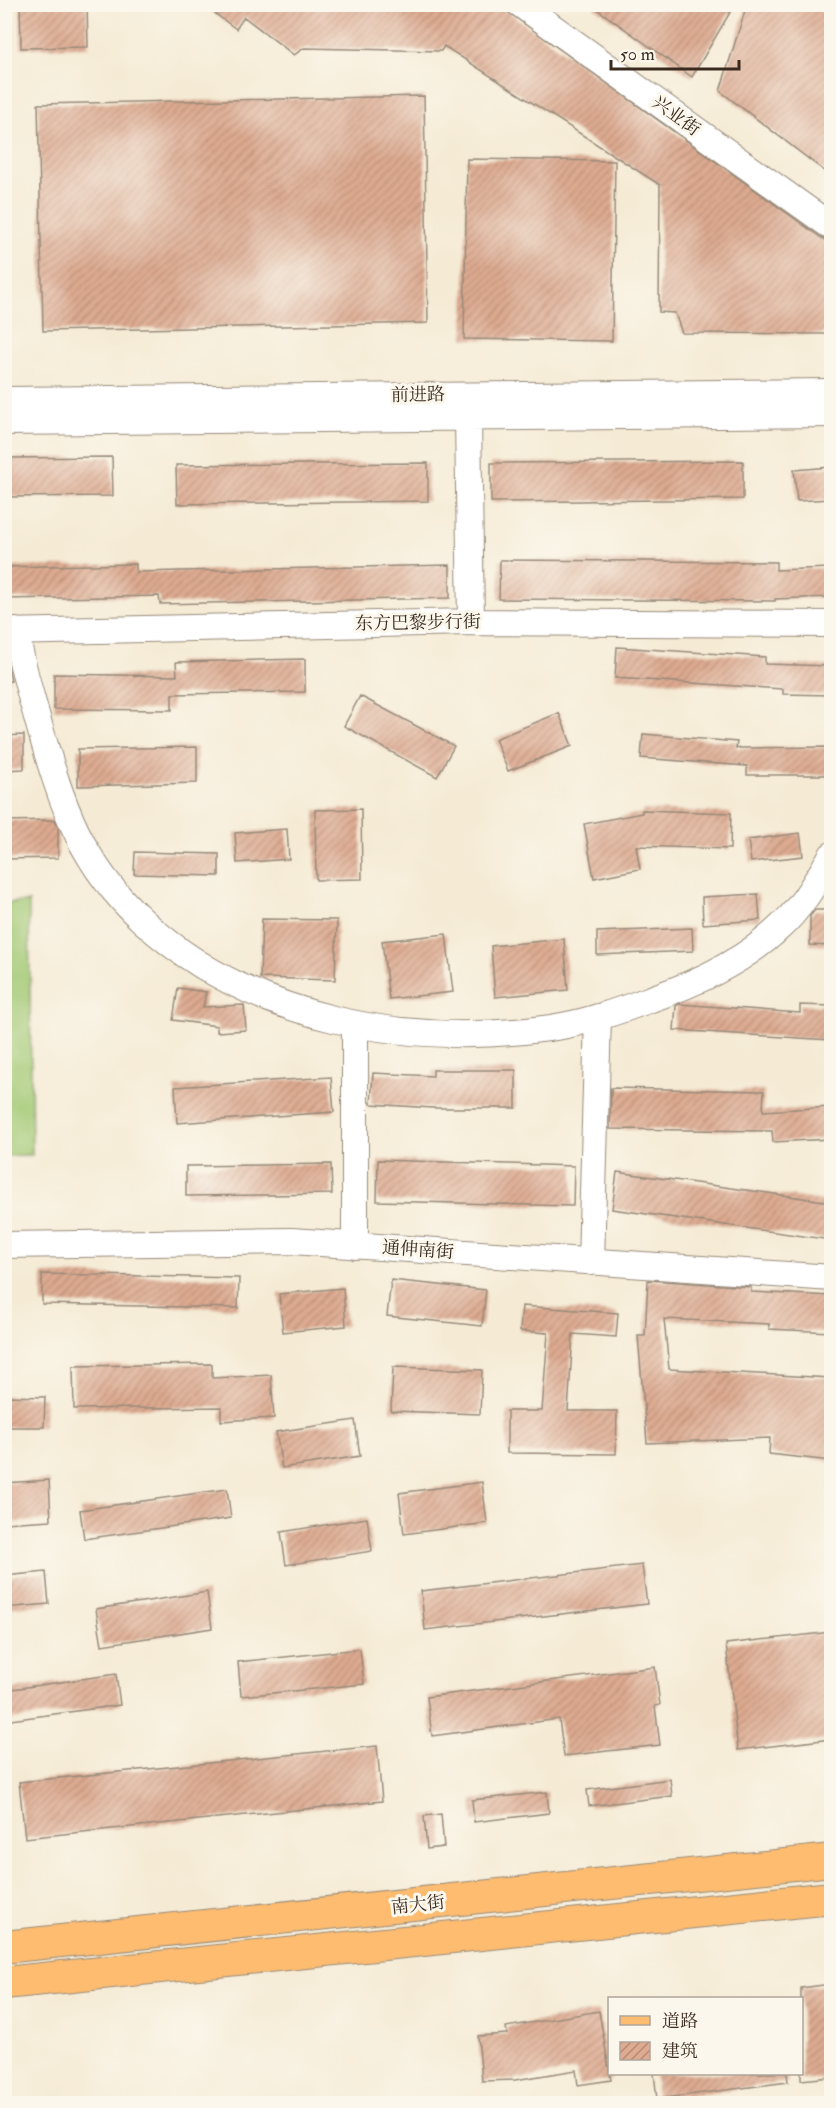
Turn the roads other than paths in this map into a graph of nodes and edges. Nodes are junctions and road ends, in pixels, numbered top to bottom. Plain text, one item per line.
1 (520, 4) edge
2 (831, 227) edge
3 (831, 392) edge
4 (4, 400) edge
5 (831, 414) edge
6 (468, 417) junction
7 (4, 422) edge
8 (471, 622) junction
9 (831, 624) edge
10 (10, 632) edge
11 (831, 855) edge
12 (598, 1017) junction
13 (355, 1025) junction
14 (4, 1245) edge
15 (355, 1246) junction
16 (591, 1262) junction
17 (831, 1278) edge
18 (831, 1860) edge
19 (831, 1898) edge
20 (4, 1947) edge
21 (4, 1983) edge

1 - 2 street, 兴业街
3 - 4 street, 前进路
5 - 6 street, 前进路
6 - 7 street, 前进路
6 - 8 street
8 - 9 street, 东方巴黎步行街
8 - 10 street, 东方巴黎步行街
10 - 13 street
11 - 12 street
12 - 13 street
12 - 16 street
13 - 15 street
14 - 15 street, 通伸南街
15 - 16 street, 通伸南街
16 - 17 street, 通伸南街
18 - 20 main road, 南大街
19 - 21 main road, 南大街

